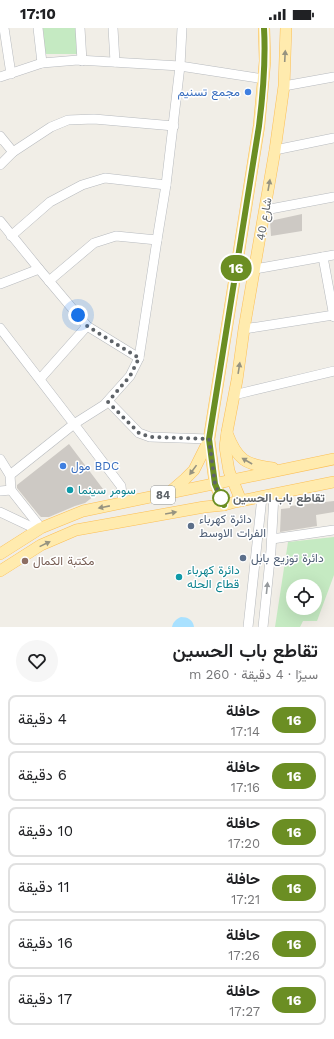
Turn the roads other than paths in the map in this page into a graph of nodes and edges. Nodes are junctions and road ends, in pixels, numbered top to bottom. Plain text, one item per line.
1 (4, 28) edge
2 (38, 28) edge
3 (80, 28) edge
4 (113, 28) edge
5 (182, 28) edge
6 (267, 29) edge
7 (284, 29) edge
8 (82, 61) junction
9 (115, 62) junction
10 (42, 63) junction
11 (180, 66) junction
12 (11, 74) junction
13 (334, 77) edge
14 (0, 78) edge
15 (264, 79) junction
16 (284, 86) junction
17 (174, 126) junction
18 (0, 136) edge
19 (334, 138) edge
20 (276, 150) junction
21 (13, 152) junction
22 (0, 165) edge
23 (166, 185) junction
24 (334, 197) edge
25 (265, 210) junction
26 (0, 221) edge
27 (12, 236) junction
28 (157, 240) junction
29 (334, 255) edge
30 (323, 257) junction
31 (39, 268) junction
32 (255, 269) junction
33 (49, 281) junction
34 (0, 284) edge
35 (334, 316) edge
36 (87, 326) junction
37 (0, 328) edge
38 (244, 328) junction
39 (139, 358) junction
40 (334, 371) edge
41 (40, 379) junction
42 (234, 395) junction
43 (108, 402) junction
44 (74, 424) junction
45 (227, 432) junction
46 (209, 439) junction
47 (0, 459) edge
48 (334, 459) edge
49 (282, 469) junction
50 (10, 475) junction
51 (231, 480) junction
52 (334, 482) edge
53 (215, 484) junction
54 (11, 490) junction
55 (0, 491) edge
56 (168, 494) junction
57 (274, 500) junction
58 (241, 501) junction
59 (262, 501) junction
60 (123, 503) junction
61 (224, 505) junction
62 (0, 512) edge
63 (40, 529) junction
64 (334, 530) edge
65 (272, 539) junction
66 (0, 554) edge
67 (0, 571) edge
68 (248, 627) edge
69 (263, 627) edge

1 - 12 street
2 - 10 street
3 - 8 street
4 - 9 street
5 - 11 street
6 - 15 main road, شارع 40
16 -> 7 main road, شارع 40
8 - 9 street
8 - 10 street
9 - 11 street
10 - 12 street
11 - 15 street
11 - 17 street
12 - 14 street
13 - 16 street
15 - 46 main road, شارع 40
16 - 20 main road, شارع 40
17 - 21 street
17 - 23 street
18 - 21 street
19 - 20 street
25 -> 20 main road, شارع 40
21 - 22 street
23 - 27 street
23 - 28 street
24 - 25 street
25 - 32 main road, شارع 40
26 - 27 street
27 - 31 street
28 - 33 street
28 - 39 street
29 - 30 street
30 - 32 street
30 - 35 street
31 - 33 street
31 - 34 street
32 - 38 main road, شارع 40
33 - 36 street
35 - 38 street
36 - 39 street
36 - 41 street
37 - 41 street
42 -> 38 main road, شارع 40
39 - 43 street
40 - 42 street
41 - 44 street
42 - 45 main road, شارع 40
43 - 44 street
43 - 46 street
44 - 50 street
44 - 60 street
49 -> 45 main road
45 - 51 main road, شارع 40
46 - 53 main road, شارع 40
46 -> 56 main road
47 - 50 street
48 - 49 main road, 84
49 - 51 main road, 84
50 - 54 street
51 - 53 main road, 84
51 - 58 main road, شارع 40
52 - 57 main road, 84
53 - 56 main road, 84
53 - 61 main road, شارع 40
54 - 55 street
54 - 63 street
56 - 60 main road, 84
57 - 59 main road, 84
57 - 65 street
58 - 59 main road, 84
58 - 61 main road, 84
59 - 68 street
60 -> 63 main road, 84
67 -> 61 main road, 84
62 - 63 street
63 - 66 main road, 84
64 - 65 street
69 -> 65 street

